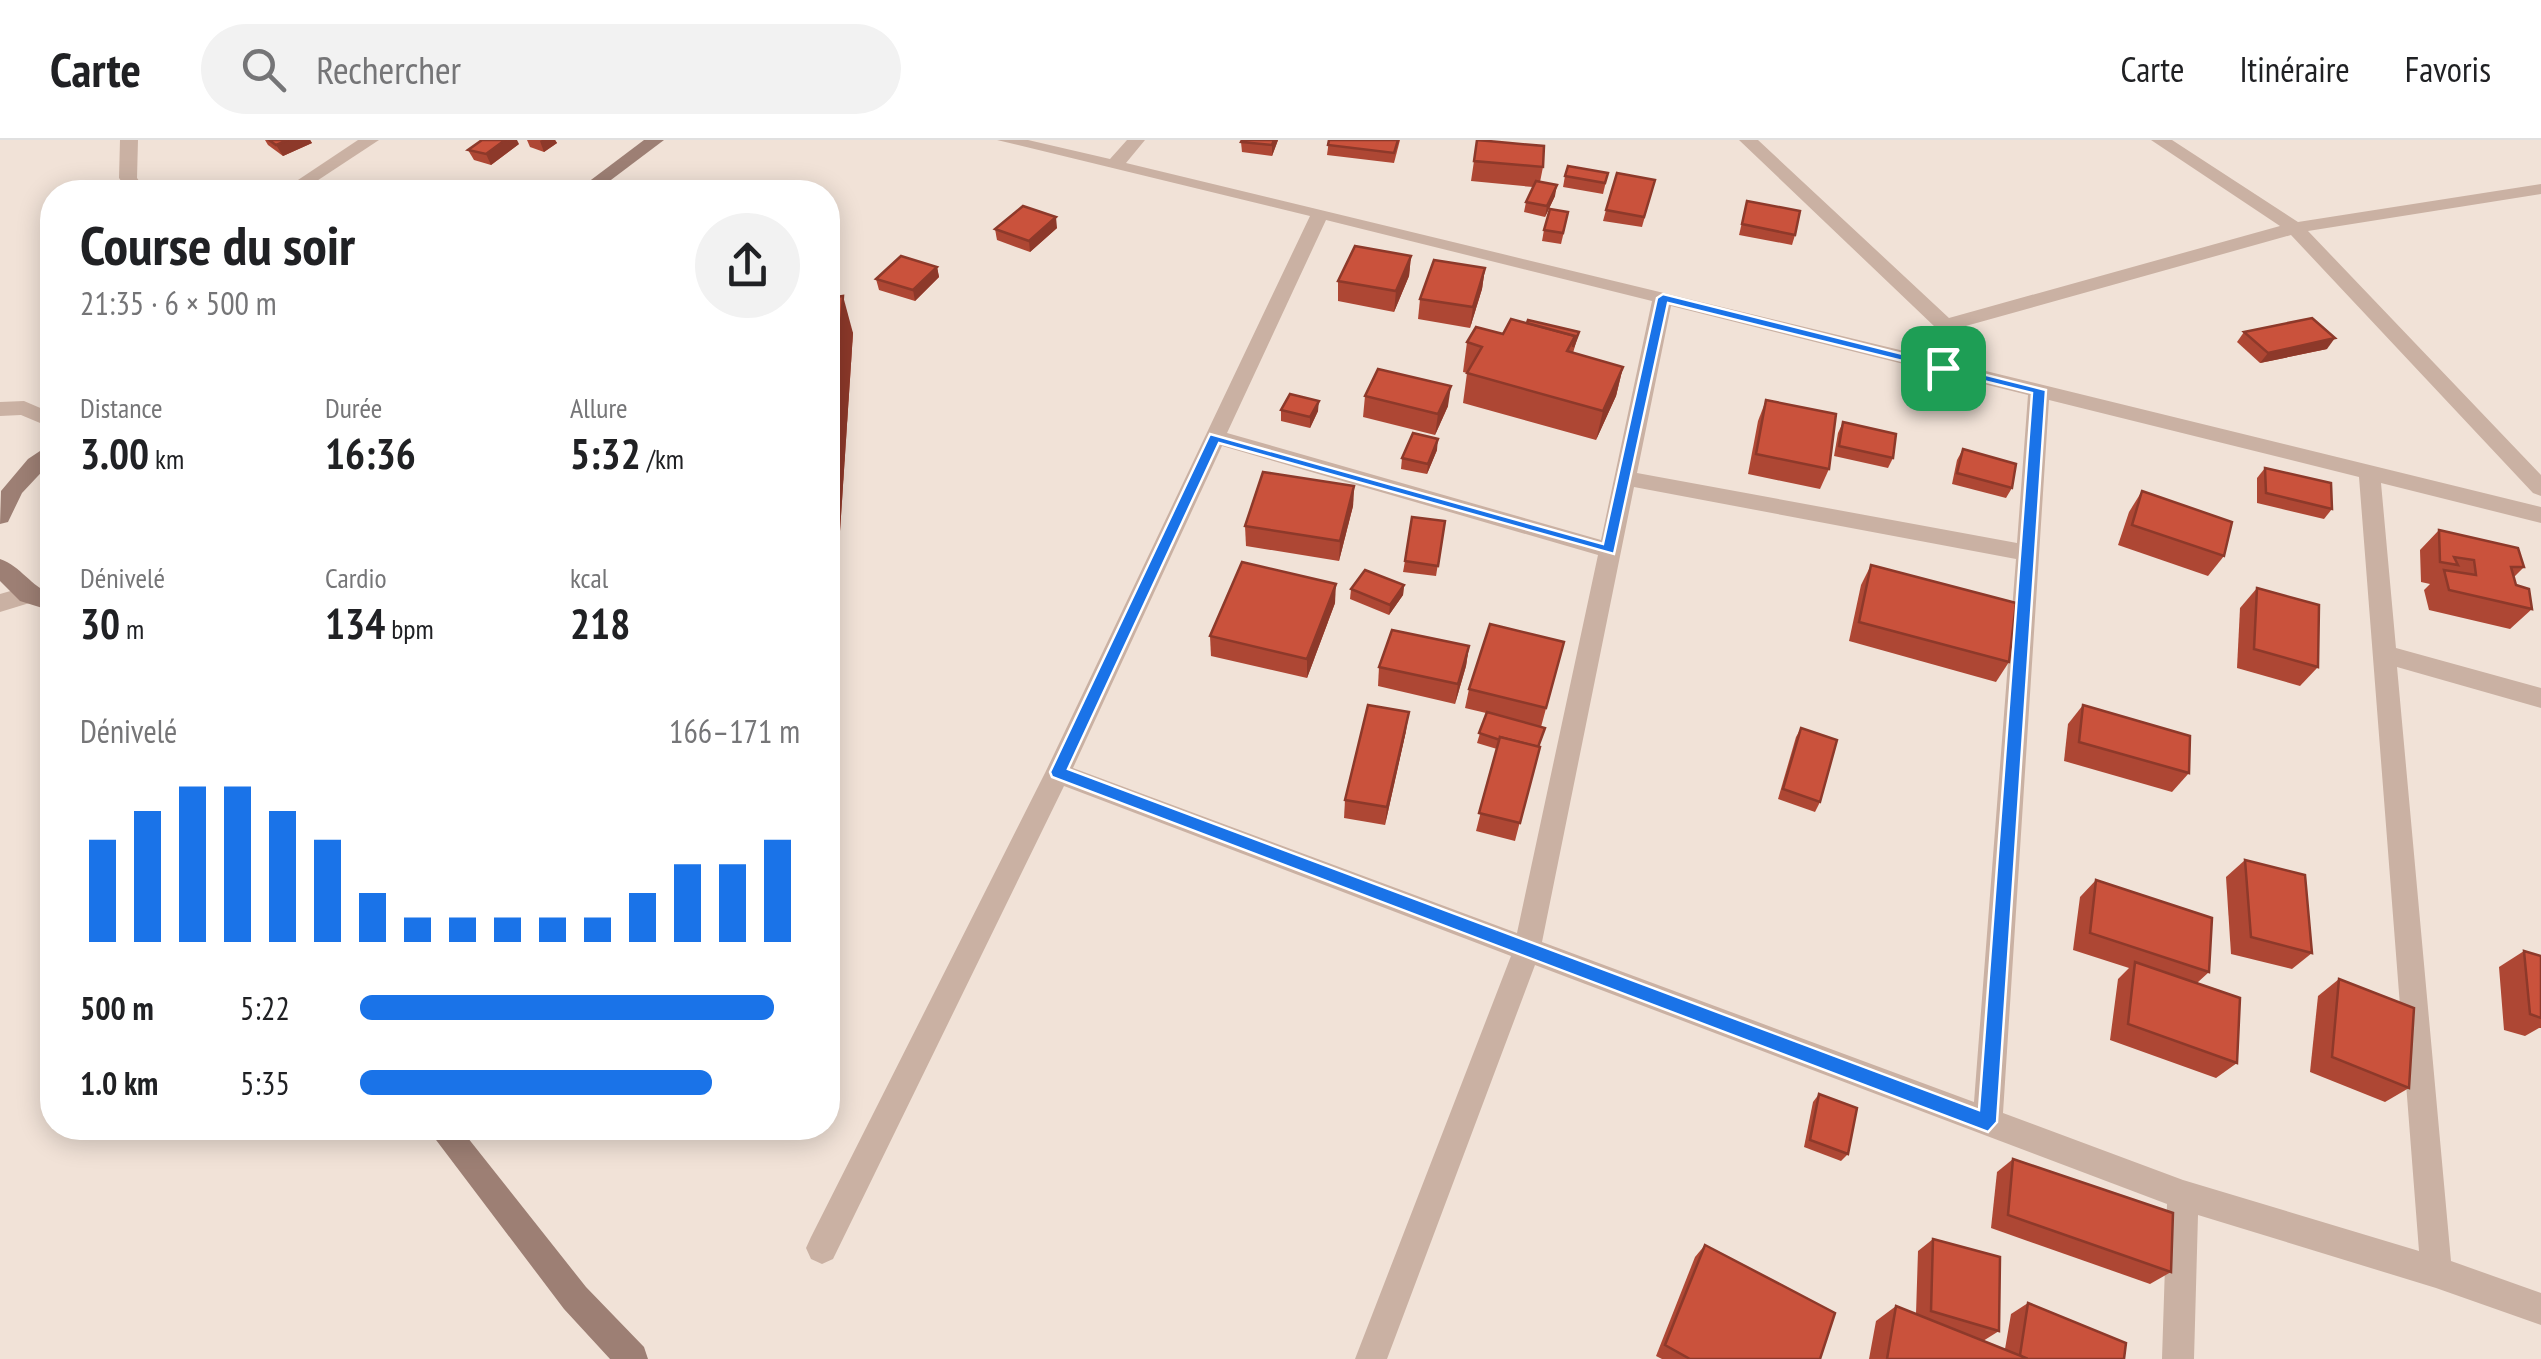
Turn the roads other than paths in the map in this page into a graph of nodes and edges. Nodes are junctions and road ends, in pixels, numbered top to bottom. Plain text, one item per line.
1 (130, 140) edge
2 (370, 140) edge
3 (655, 140) edge
4 (1006, 140) edge
5 (1136, 140) edge
6 (1748, 140) edge
7 (2160, 140) edge
8 (1114, 165) junction
9 (129, 180) edge
10 (308, 180) edge
11 (600, 180) edge
12 (2541, 190) edge
13 (1320, 213) junction
14 (2295, 228) junction
15 (1663, 298) junction
16 (1944, 325) junction
17 (1943, 368) junction
18 (2039, 390) junction
19 (0, 409) edge
20 (40, 415) edge
21 (1215, 437) junction
22 (40, 460) edge
23 (30, 468) junction
24 (2369, 471) junction
25 (0, 478) edge
26 (1625, 478) junction
27 (2541, 488) edge
28 (2541, 515) edge
29 (0, 516) edge
30 (1609, 550) junction
31 (2027, 553) junction
32 (0, 566) edge
33 (28, 595) junction
34 (40, 599) edge
35 (0, 603) edge
36 (2384, 654) junction
37 (2541, 698) edge
38 (1058, 772) junction
39 (1528, 950) junction
40 (1988, 1122) junction
41 (451, 1140) edge
42 (2183, 1196) junction
43 (822, 1248) dead end
44 (2436, 1272) junction
45 (2541, 1309) edge
46 (632, 1359) edge
47 (1371, 1359) edge
48 (2178, 1359) edge

1 - 9 street
2 - 10 street
3 - 11 street
4 - 8 street
5 - 8 street
6 - 16 street
7 - 14 street
8 - 13 street
12 - 14 street
13 - 15 street
13 - 21 street
14 - 16 street
14 - 27 street
15 - 17 street
15 - 26 street
16 - 17 street
17 - 18 street
18 - 24 street
18 - 31 street
19 - 20 street
21 - 30 street
21 - 38 street
22 - 23 street
23 - 25 street
23 - 29 street
24 - 28 street
24 - 36 street
26 - 30 street
26 - 31 street
30 - 39 street
31 - 40 street
32 - 33 street
33 - 34 street
33 - 35 street
36 - 37 street
36 - 44 street
38 - 39 street
38 - 43 street
39 - 40 street
39 - 47 street
40 - 42 street
41 - 46 street
42 - 44 street
42 - 48 street
44 - 45 street

